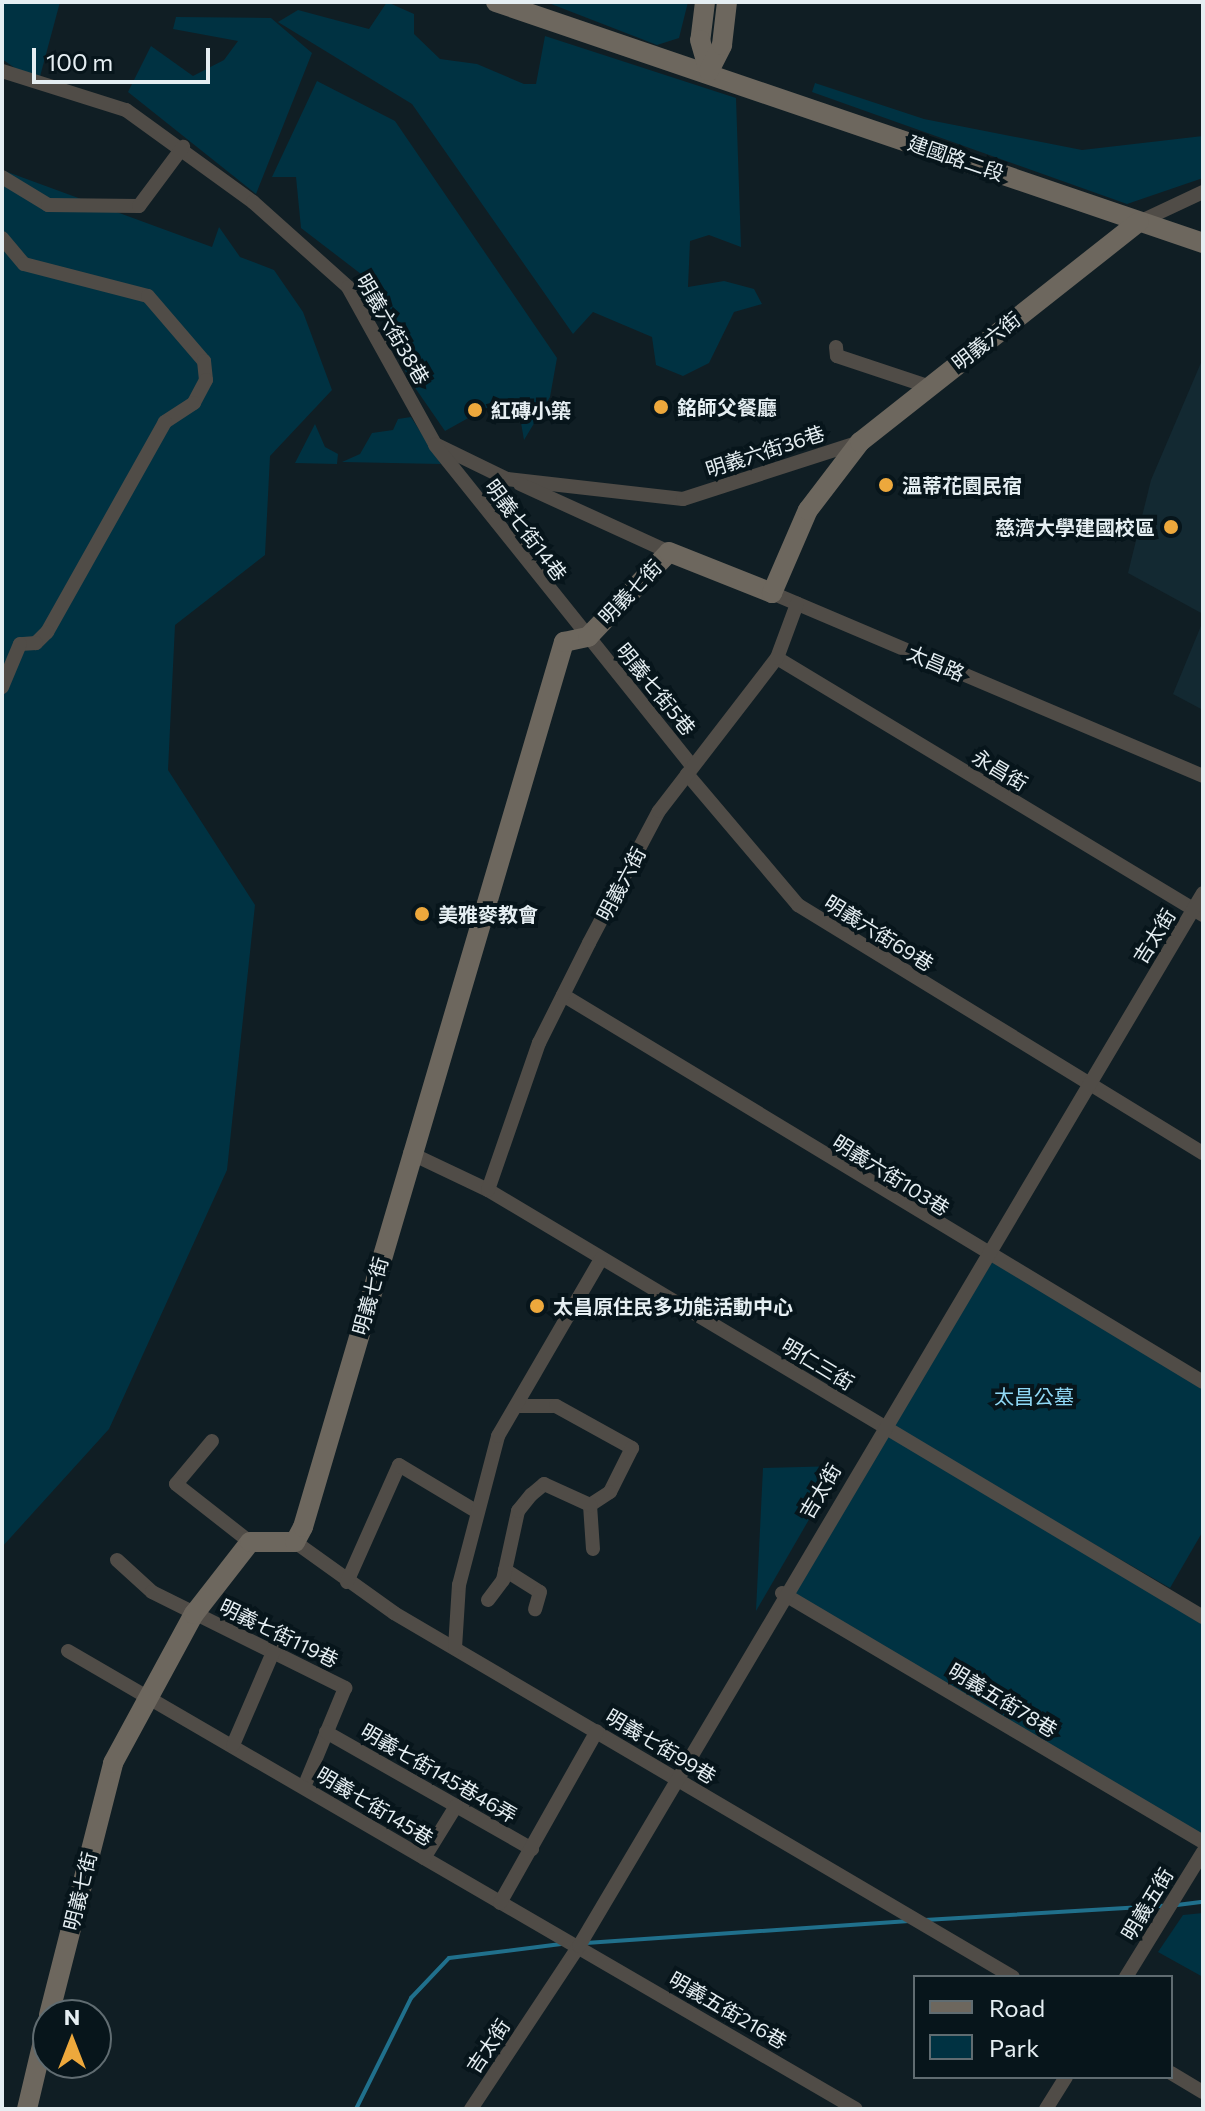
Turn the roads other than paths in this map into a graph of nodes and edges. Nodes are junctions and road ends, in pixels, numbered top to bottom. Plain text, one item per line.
1 (496, 2) edge
2 (705, 2) edge
3 (727, 2) edge
4 (2, 71) edge
5 (709, 71) junction
6 (183, 147) junction
7 (2, 177) edge
8 (1203, 192) edge
9 (1139, 222) junction
10 (2, 238) edge
11 (1203, 243) edge
12 (836, 347) dead end
13 (927, 386) junction
14 (860, 442) junction
15 (435, 444) junction
16 (507, 479) junction
17 (669, 552) junction
18 (772, 593) junction
19 (797, 604) junction
20 (588, 637) junction
21 (777, 658) junction
22 (2, 687) edge
23 (690, 770) junction
24 (1203, 776) edge
25 (1203, 893) edge
26 (1198, 912) edge
27 (563, 995) junction
28 (1086, 1084) junction
29 (410, 1153) junction
30 (1203, 1153) edge
31 (488, 1190) junction
32 (985, 1257) junction
33 (601, 1259) junction
34 (1203, 1382) edge
35 (516, 1406) junction
36 (882, 1425) junction
37 (212, 1441) dead end
38 (590, 1505) junction
39 (476, 1511) junction
40 (250, 1542) junction
41 (295, 1542) junction
42 (593, 1549) dead end
43 (117, 1560) dead end
44 (505, 1570) junction
45 (347, 1582) junction
46 (782, 1593) junction
47 (488, 1600) dead end
48 (535, 1609) dead end
49 (194, 1614) junction
50 (1203, 1617) edge
51 (455, 1648) junction
52 (274, 1650) junction
53 (68, 1651) dead end
54 (154, 1697) junction
55 (597, 1731) junction
56 (326, 1732) junction
57 (233, 1745) junction
58 (674, 1778) junction
59 (304, 1787) junction
60 (456, 1806) junction
61 (1203, 1842) edge
62 (532, 1849) junction
63 (1203, 1852) edge
64 (424, 1858) junction
65 (500, 1903) junction
66 (579, 1946) junction
67 (1010, 1975) edge
68 (1127, 1975) edge
69 (53, 1999) edge
70 (1173, 2074) edge
71 (34, 2079) edge
72 (1065, 2079) edge
73 (1203, 2092) edge
74 (27, 2109) edge
75 (471, 2109) edge
76 (856, 2109) edge
77 (1046, 2109) edge

1 - 5 street, 建國路二段
2 - 5 street
3 - 5 street
4 - 6 street, 明義六街38巷
5 - 9 street, 建國路二段
6 - 7 street
6 - 15 street, 明義六街38巷
8 - 9 street
9 - 11 street, 建國路二段
9 - 13 street, 明義六街
10 - 22 street
12 - 13 street
13 - 14 street, 明義六街
14 - 16 street, 明義六街36巷
14 - 18 street, 明義六街
15 - 16 street
15 - 20 street, 明義七街14巷
16 - 17 street
17 - 18 street, 太昌路
17 - 20 street, 明義七街
18 - 19 street, 太昌路
19 - 21 street, 明義六街
19 - 24 street, 太昌路
20 - 23 street, 明義七街5巷
20 - 29 street, 明義七街
21 - 23 street, 明義六街
21 - 26 street, 永昌街
23 - 27 street, 明義六街
23 - 28 street, 明義六街69巷
25 - 26 street, 吉太街
26 - 28 street, 吉太街
27 - 31 street, 明義六街
27 - 32 street, 明義六街103巷
28 - 30 street, 明義六街69巷
28 - 32 street, 吉太街
29 - 31 street, 明仁三街
29 - 41 street, 明義七街
31 - 33 street, 明仁三街
32 - 34 street, 明義六街103巷
32 - 36 street, 吉太街
33 - 35 street
33 - 36 street, 明仁三街
35 - 38 street
35 - 39 street
36 - 46 street, 吉太街
36 - 50 street, 明仁三街
37 - 40 street
38 - 42 street
38 - 44 street
39 - 45 street
39 - 51 street
40 - 41 street
40 - 49 street, 明義七街
41 - 45 street, 明義七街99巷
43 - 49 street, 明義七街119巷
44 - 47 street
44 - 48 street
45 - 51 street, 明義七街99巷
46 - 58 street, 吉太街
46 - 61 street, 明義五街78巷
49 - 52 street, 明義七街119巷
49 - 54 street, 明義七街
51 - 55 street, 明義七街99巷
52 - 56 street, 明義七街119巷
52 - 57 street
53 - 54 street, 明義七街145巷
54 - 57 street, 明義七街145巷
54 - 69 street, 明義七街
55 - 58 street, 明義七街99巷
55 - 62 street
56 - 59 street
56 - 60 street, 明義七街145巷46弄
57 - 59 street, 明義七街145巷
58 - 66 street, 吉太街
58 - 67 street, 明義七街99巷
59 - 64 street, 明義七街145巷
60 - 62 street, 明義七街145巷46弄
60 - 64 street
62 - 65 street
63 - 68 street, 明義五街
64 - 65 street, 明義七街145巷
65 - 66 street, 明義七街145巷
66 - 75 street, 吉太街
66 - 76 street, 明義五街216巷
70 - 73 street
71 - 74 street, 明義七街
72 - 77 street

